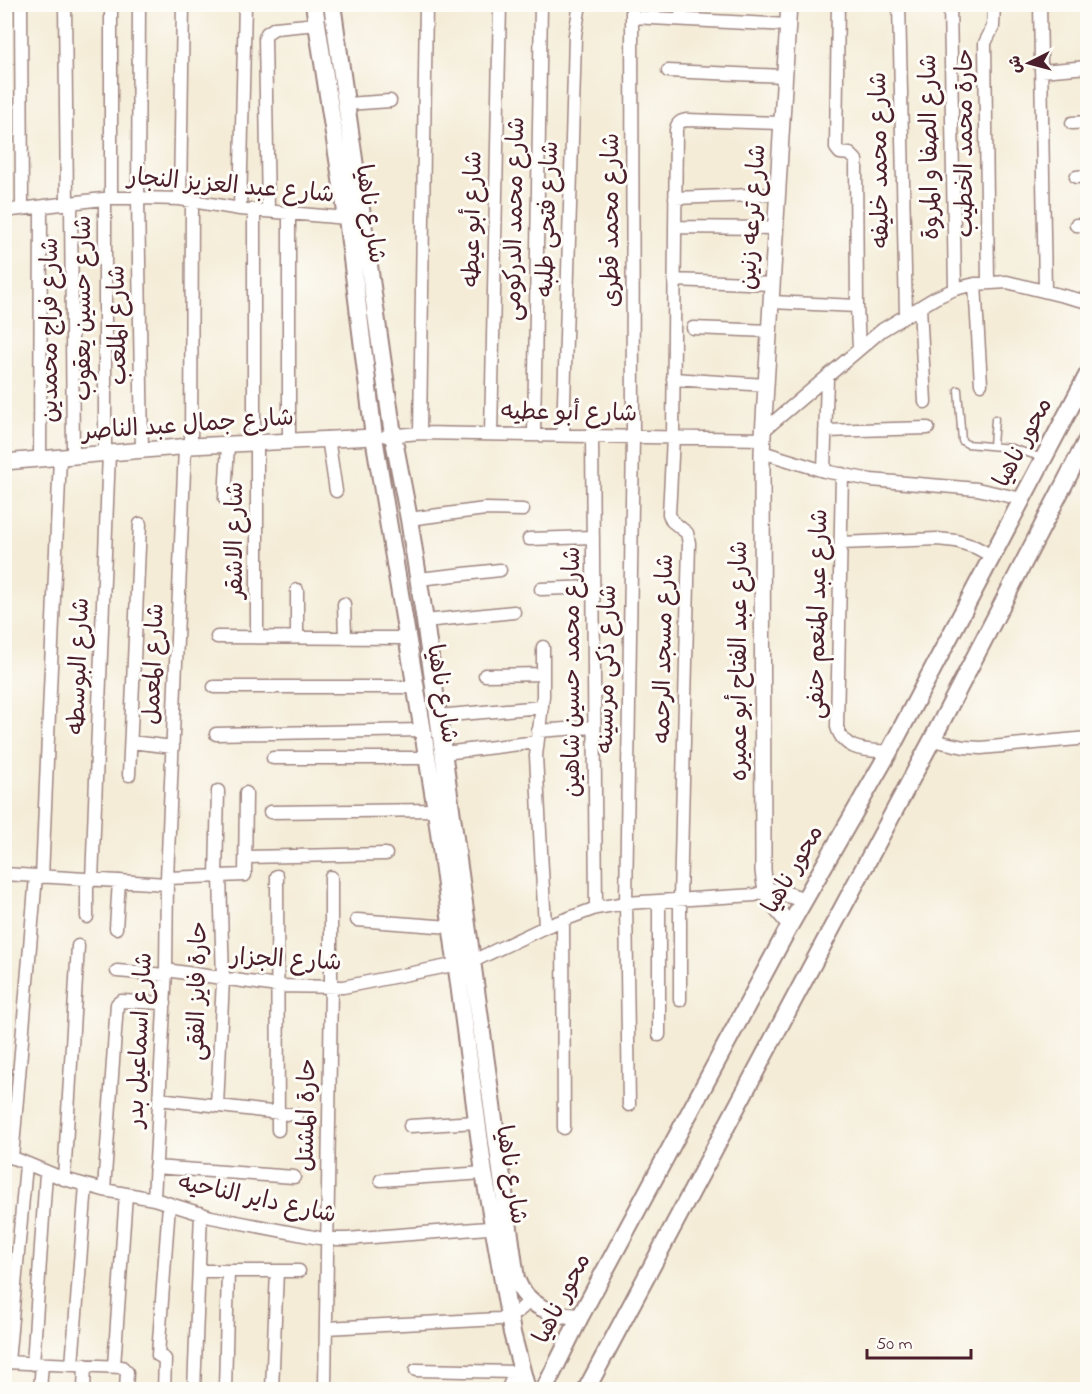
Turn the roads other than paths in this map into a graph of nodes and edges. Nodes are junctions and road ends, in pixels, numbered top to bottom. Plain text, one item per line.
1 (21, 4) edge
2 (65, 4) edge
3 (111, 4) edge
4 (138, 4) edge
5 (183, 4) edge
6 (245, 4) edge
7 (314, 4) edge
8 (332, 4) edge
9 (426, 4) edge
10 (500, 4) edge
11 (541, 4) edge
12 (580, 4) edge
13 (682, 4) edge
14 (789, 4) edge
15 (838, 4) edge
16 (898, 4) edge
17 (950, 4) edge
18 (994, 4) edge
19 (1040, 4) edge
20 (632, 11) edge
21 (681, 20) junction
22 (317, 24) junction
23 (788, 25) junction
24 (1088, 67) edge
25 (1041, 70) junction
26 (668, 71) dead end
27 (785, 76) junction
28 (390, 101) dead end
29 (347, 104) junction
30 (1088, 122) edge
31 (782, 123) junction
32 (1072, 123) dead end
33 (778, 194) junction
34 (138, 198) junction
35 (675, 198) junction
36 (108, 199) junction
37 (186, 200) junction
38 (69, 204) junction
39 (41, 207) junction
40 (22, 209) junction
41 (240, 209) junction
42 (254, 210) junction
43 (4, 211) edge
44 (268, 211) junction
45 (289, 212) junction
46 (347, 218) junction
47 (675, 227) junction
48 (776, 228) junction
49 (674, 280) junction
50 (988, 282) junction
51 (773, 284) junction
52 (975, 284) junction
53 (955, 289) junction
54 (1045, 291) junction
55 (771, 302) junction
56 (1088, 302) edge
57 (857, 306) junction
58 (920, 307) junction
59 (906, 315) junction
60 (693, 328) dead end
61 (770, 331) junction
62 (859, 348) junction
63 (1088, 374) edge
64 (673, 379) junction
65 (827, 379) junction
66 (981, 384) dead end
67 (766, 385) junction
68 (958, 390) dead end
69 (925, 402) dead end
70 (995, 419) dead end
71 (928, 428) dead end
72 (825, 431) junction
73 (420, 432) junction
74 (490, 434) junction
75 (534, 434) junction
76 (393, 435) junction
77 (563, 435) junction
78 (592, 436) junction
79 (633, 436) junction
80 (374, 437) junction
81 (673, 437) junction
82 (328, 438) junction
83 (1088, 438) edge
84 (289, 440) junction
85 (763, 441) junction
86 (256, 442) junction
87 (228, 444) junction
88 (993, 445) junction
89 (4, 446) edge
90 (188, 446) junction
91 (142, 450) junction
92 (107, 454) junction
93 (66, 457) junction
94 (1044, 458) junction
95 (40, 459) junction
96 (5, 462) edge
97 (824, 471) junction
98 (842, 474) junction
99 (336, 491) dead end
100 (225, 499) dead end
101 (1022, 499) junction
102 (524, 510) dead end
103 (409, 519) junction
104 (140, 524) dead end
105 (592, 537) junction
106 (529, 539) dead end
107 (841, 543) junction
108 (992, 556) junction
109 (500, 570) dead end
110 (419, 579) junction
111 (593, 587) junction
112 (541, 589) dead end
113 (297, 590) dead end
114 (344, 604) dead end
115 (514, 612) dead end
116 (425, 621) junction
117 (217, 637) dead end
118 (257, 637) junction
119 (297, 637) junction
120 (345, 637) junction
121 (407, 638) junction
122 (543, 647) dead end
123 (543, 674) junction
124 (485, 675) dead end
125 (214, 687) dead end
126 (415, 687) junction
127 (542, 707) junction
128 (437, 716) junction
129 (594, 727) junction
130 (422, 730) junction
131 (216, 734) dead end
132 (538, 737) junction
133 (1088, 738) edge
134 (932, 740) junction
135 (131, 742) junction
136 (172, 747) junction
137 (890, 752) junction
138 (444, 753) junction
139 (273, 758) dead end
140 (427, 758) junction
141 (129, 775) dead end
142 (218, 791) dead end
143 (246, 793) dead end
144 (436, 810) junction
145 (270, 812) dead end
146 (386, 854) dead end
147 (246, 857) junction
148 (4, 874) edge
149 (39, 876) junction
150 (277, 876) dead end
151 (218, 877) junction
152 (331, 877) dead end
153 (90, 880) junction
154 (119, 881) junction
155 (167, 881) junction
156 (768, 890) junction
157 (680, 899) junction
158 (804, 900) junction
159 (659, 901) junction
160 (626, 903) junction
161 (596, 908) junction
162 (87, 917) dead end
163 (357, 920) dead end
164 (563, 920) junction
165 (790, 925) junction
166 (450, 927) junction
167 (545, 927) junction
168 (116, 928) dead end
169 (78, 946) dead end
170 (473, 961) junction
171 (456, 965) junction
172 (117, 971) dead end
173 (166, 972) junction
174 (223, 979) junction
175 (277, 986) junction
176 (332, 988) junction
177 (680, 1000) dead end
178 (165, 1003) junction
179 (659, 1035) dead end
180 (159, 1099) junction
181 (630, 1105) dead end
182 (217, 1106) junction
183 (277, 1113) junction
184 (297, 1115) dead end
185 (477, 1122) junction
186 (410, 1126) dead end
187 (564, 1128) dead end
188 (278, 1130) dead end
189 (8, 1156) edge
190 (26, 1165) junction
191 (155, 1167) junction
192 (46, 1173) junction
193 (484, 1173) junction
194 (294, 1177) dead end
195 (64, 1179) junction
196 (381, 1180) dead end
197 (86, 1185) junction
198 (104, 1190) junction
199 (126, 1194) junction
200 (154, 1199) junction
201 (170, 1204) junction
202 (201, 1213) junction
203 (501, 1227) junction
204 (327, 1238) junction
205 (199, 1271) junction
206 (228, 1271) junction
207 (277, 1271) junction
208 (298, 1271) dead end
209 (530, 1300) junction
210 (509, 1317) junction
211 (580, 1317) junction
212 (326, 1328) junction
213 (6, 1362) edge
214 (37, 1364) junction
215 (79, 1365) junction
216 (118, 1366) junction
217 (517, 1368) junction
218 (416, 1370) dead end
219 (325, 1387) dead end
220 (40, 1389) edge
221 (84, 1389) edge
222 (126, 1389) edge
223 (164, 1389) edge
224 (194, 1389) edge
225 (225, 1389) edge
226 (272, 1389) edge
227 (507, 1389) edge
228 (527, 1389) edge
229 (544, 1389) edge
230 (586, 1389) edge

1 - 40 street
2 - 38 street, شارع فراج محمدين
3 - 36 street, شارع حسين يعقوب
4 - 34 street, شارع الملعب
5 - 37 street, شارع المعمل
6 - 41 street
7 - 22 main road, شارع ناهيا
8 - 29 main road, شارع ناهيا
9 - 73 street
10 - 74 street, شارع أبو عيطه
11 - 75 street, شارع محمد الدركومى
12 - 77 street, شارع فتحى طلبه
13 - 21 street
14 - 23 street, شارع ترعه زنين
15 - 57 street
16 - 59 street, شارع محمد خليفه
17 - 53 street, شارع الصفا و المروة
18 - 50 street, حارة محمد الخطيب
19 - 25 street
20 - 21 street
20 - 79 street, شارع محمد قطرى
21 - 23 street
22 - 44 street
22 - 46 main road, شارع ناهيا
23 - 27 street, شارع ترعه زنين
24 - 25 street
25 - 54 street
26 - 27 street
27 - 31 street, شارع ترعه زنين
28 - 29 street
29 - 76 main road, شارع ناهيا
30 - 32 street
31 - 33 street, شارع ترعه زنين
31 - 35 street, شارع مسجد الرحمه
33 - 35 street
33 - 48 street, شارع ترعه زنين
34 - 36 street, شارع عبد العزيز النجار
34 - 37 street, شارع عبد العزيز النجار
34 - 91 street, شارع الملعب
35 - 47 street, شارع مسجد الرحمه
36 - 38 street, شارع عبد العزيز النجار
36 - 92 street, شارع حسين يعقوب
37 - 41 street, شارع عبد العزيز النجار
37 - 90 street, شارع المعمل
38 - 39 street, شارع عبد العزيز النجار
38 - 93 street, شارع فراج محمدين
39 - 40 street, شارع عبد العزيز النجار
39 - 95 street
40 - 43 street, شارع عبد العزيز النجار
41 - 42 street, شارع عبد العزيز النجار
42 - 44 street, شارع عبد العزيز النجار
42 - 86 street, شارع الاشقر
44 - 45 street, شارع عبد العزيز النجار
45 - 46 street, شارع عبد العزيز النجار
45 - 84 street
46 - 80 main road, شارع ناهيا
47 - 48 street
47 - 49 street, شارع مسجد الرحمه
48 - 51 street, شارع ترعه زنين
49 - 51 street
49 - 64 street, شارع مسجد الرحمه
50 - 52 street
50 - 54 street
51 - 55 street, شارع ترعه زنين
52 - 53 street
52 - 66 street
53 - 58 street
54 - 56 street
55 - 57 street
55 - 61 street, شارع ترعه زنين
57 - 62 street
58 - 59 street
58 - 69 street
59 - 62 street
60 - 61 street
61 - 67 street, شارع ترعه زنين
62 - 65 street
63 - 94 main road, محور ناهيا
64 - 67 street
64 - 81 street, شارع مسجد الرحمه
65 - 72 street
65 - 85 street
67 - 85 street, شارع ترعه زنين
68 - 88 lane
70 - 88 lane
71 - 72 street
72 - 97 street
73 - 74 street, شارع أبو عطيه
73 - 76 street, شارع أبو عطيه
74 - 75 street, شارع أبو عطيه
75 - 77 street, شارع أبو عطيه
76 - 80 street, شارع أبو عطيه
76 - 103 main road, شارع ناهيا
77 - 78 street, شارع أبو عطيه
78 - 79 street, شارع أبو عطيه
78 - 105 street, شارع محمد حسين شاهين
79 - 81 street, شارع أبو عطيه
79 - 160 street, شارع ذكى مرسينه
80 - 82 street, شارع جمال عبد الناصر
80 - 121 main road, شارع ناهيا
81 - 85 street, شارع أبو عطيه
81 - 157 street, شارع مسجد الرحمه
82 - 84 street, شارع جمال عبد الناصر
82 - 99 street
83 - 134 main road
84 - 86 street, شارع جمال عبد الناصر
85 - 97 street, شارع أبو عطيه
85 - 156 street, شارع عبد الفتاح أبو عميره
86 - 87 street, شارع جمال عبد الناصر
86 - 118 street, شارع الاشقر
87 - 90 street, شارع جمال عبد الناصر
87 - 100 street
88 - 94 lane
89 - 96 street
90 - 91 street, شارع جمال عبد الناصر
90 - 136 street, شارع المعمل
91 - 92 street, شارع جمال عبد الناصر
92 - 93 street, شارع جمال عبد الناصر
92 - 153 street, شارع البوسطه
93 - 95 street, شارع جمال عبد الناصر
93 - 149 street, شارع فراج محمدين
94 - 101 main road, محور ناهيا
95 - 96 street, شارع جمال عبد الناصر
97 - 98 street, شارع أبو عطيه
98 - 101 street, شارع أبو عطيه
98 - 107 street, شارع عبد المنعم حنفى
101 - 108 main road, محور ناهيا
102 - 103 street
103 - 110 main road, شارع ناهيا
104 - 135 street
105 - 106 street
105 - 111 street, شارع محمد حسين شاهين
107 - 108 street
107 - 137 street, شارع عبد المنعم حنفى
108 - 137 main road, محور ناهيا
109 - 110 street
110 - 116 main road, شارع ناهيا
111 - 112 street
111 - 129 street, شارع محمد حسين شاهين
113 - 119 street
114 - 120 street
115 - 116 street
116 - 128 main road, شارع ناهيا
117 - 118 street
118 - 119 street
119 - 120 street
120 - 121 street
121 - 126 main road, شارع ناهيا
122 - 123 street
123 - 124 street
123 - 127 street
125 - 126 street
126 - 130 main road, شارع ناهيا
127 - 128 street
127 - 132 street
128 - 138 main road, شارع ناهيا
129 - 132 street
129 - 161 street, شارع محمد حسين شاهين
130 - 131 street
130 - 140 main road, شارع ناهيا
132 - 138 street
132 - 167 street
133 - 134 street
134 - 230 main road
135 - 136 street
135 - 141 street
136 - 155 street, شارع المعمل
137 - 158 main road, محور ناهيا
138 - 170 main road, شارع ناهيا
139 - 140 street
140 - 144 main road, شارع ناهيا
142 - 151 street, حارة فايز الفقى
143 - 147 street
144 - 145 street
144 - 166 main road, شارع ناهيا
146 - 147 street
147 - 151 street
148 - 149 street
149 - 153 street
149 - 189 street
150 - 175 street
151 - 155 street
151 - 174 street, حارة فايز الفقى
152 - 176 street, حارة المشتل
153 - 154 street
153 - 162 street, شارع البوسطه
154 - 155 street
154 - 168 street
155 - 173 street, شارع اسماعيل بدر
156 - 157 street, شارع الجزار
156 - 158 street
156 - 165 street, شارع عبد الفتاح أبو عميره
157 - 159 street, شارع الجزار
157 - 177 street, شارع مسجد الرحمه
158 - 165 main road, محور ناهيا
159 - 160 street, شارع الجزار
159 - 179 street
160 - 161 street, شارع الجزار
160 - 181 street, شارع ذكى مرسينه
161 - 164 street, شارع الجزار
163 - 166 street
164 - 167 street, شارع الجزار
164 - 187 street
165 - 211 main road, محور ناهيا
166 - 171 main road, شارع ناهيا
167 - 170 street, شارع الجزار
169 - 195 street
170 - 171 street, شارع الجزار
170 - 203 main road, شارع ناهيا
171 - 176 street, شارع الجزار
171 - 185 main road, شارع ناهيا
172 - 173 street, شارع الجزار
173 - 174 street, شارع الجزار
173 - 178 street, شارع اسماعيل بدر
174 - 175 street, شارع الجزار
174 - 182 street, حارة فايز الفقى
175 - 176 street, شارع الجزار
175 - 183 street
176 - 204 street, حارة المشتل
178 - 180 street, شارع اسماعيل بدر
178 - 198 street
180 - 182 street
180 - 191 street, شارع اسماعيل بدر
182 - 183 street
183 - 184 street
183 - 188 street
185 - 186 street
185 - 193 main road, شارع ناهيا
189 - 190 street, شارع داير الناحيه
190 - 192 street, شارع داير الناحيه
190 - 213 street
191 - 194 street
191 - 200 street, شارع اسماعيل بدر
192 - 195 street, شارع داير الناحيه
192 - 214 street
193 - 196 street
193 - 203 main road, شارع ناهيا
195 - 197 street, شارع داير الناحيه
197 - 198 street, شارع داير الناحيه
197 - 215 street
198 - 199 street, شارع داير الناحيه
199 - 200 street, شارع داير الناحيه
199 - 216 street
200 - 201 street, شارع داير الناحيه
201 - 202 street, شارع داير الناحيه
201 - 223 street
202 - 204 street, شارع داير الناحيه
202 - 205 street
203 - 204 street, شارع داير الناحيه
203 - 209 main road, شارع ناهيا
203 - 210 main road, شارع ناهيا
204 - 212 street, حارة المشتل
205 - 206 street
205 - 224 street
206 - 207 street
206 - 225 street
207 - 208 street
207 - 226 street
209 - 210 street
209 - 211 main road
210 - 212 street
210 - 217 main road, شارع ناهيا
211 - 229 main road, محور ناهيا
212 - 219 street, حارة المشتل
213 - 214 street
214 - 215 street
214 - 220 street
215 - 216 street
215 - 221 street
216 - 222 street
217 - 218 street
217 - 227 street
217 - 228 main road, شارع ناهيا

